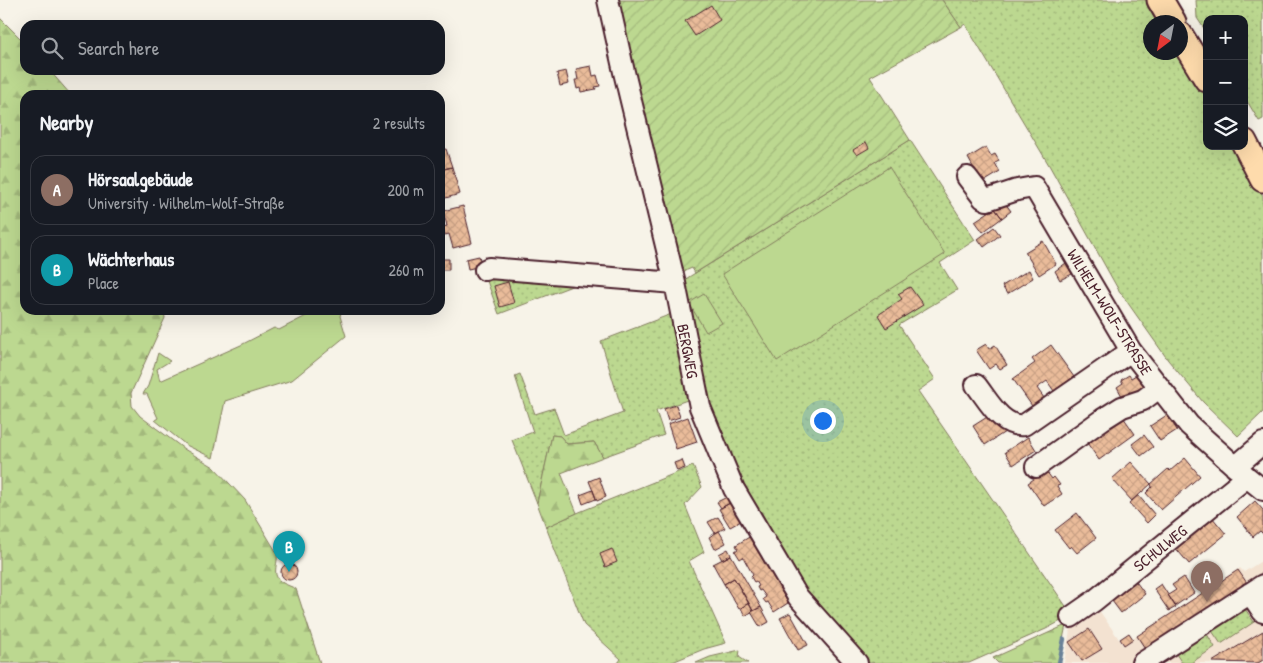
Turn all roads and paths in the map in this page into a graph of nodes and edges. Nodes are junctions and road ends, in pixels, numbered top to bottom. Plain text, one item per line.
1 (608, 0) edge
2 (1160, 0) edge
3 (1169, 15) edge
4 (1188, 48) edge
5 (1203, 72) edge
6 (1248, 150) edge
7 (967, 177) dead end
8 (1263, 179) edge
9 (485, 270) dead end
10 (675, 283) junction
11 (1131, 351) junction
12 (976, 385) dead end
13 (1160, 388) junction
14 (1263, 443) edge
15 (1036, 467) dead end
16 (1241, 472) junction
17 (1263, 490) edge
18 (1256, 589) edge
19 (1263, 612) edge
20 (1071, 617) dead end
21 (1153, 660) edge
22 (857, 663) edge

1 - 10 street, BERGWEG
2 - 3 main road
4 - 5 main road
6 - 8 main road
7 - 11 street, WILHELM-WOLF-STRASSE
9 - 10 street
10 - 22 street, BERGWEG
11 - 12 street
11 - 13 street, WILHELM-WOLF-STRASSE
13 - 15 street
13 - 16 street, WILHELM-WOLF-STRASSE
14 - 16 street, SCHULWEG
16 - 17 street, WILHELM-WOLF-STRASSE
16 - 20 street, SCHULWEG
18 - 19 street
18 - 21 street

